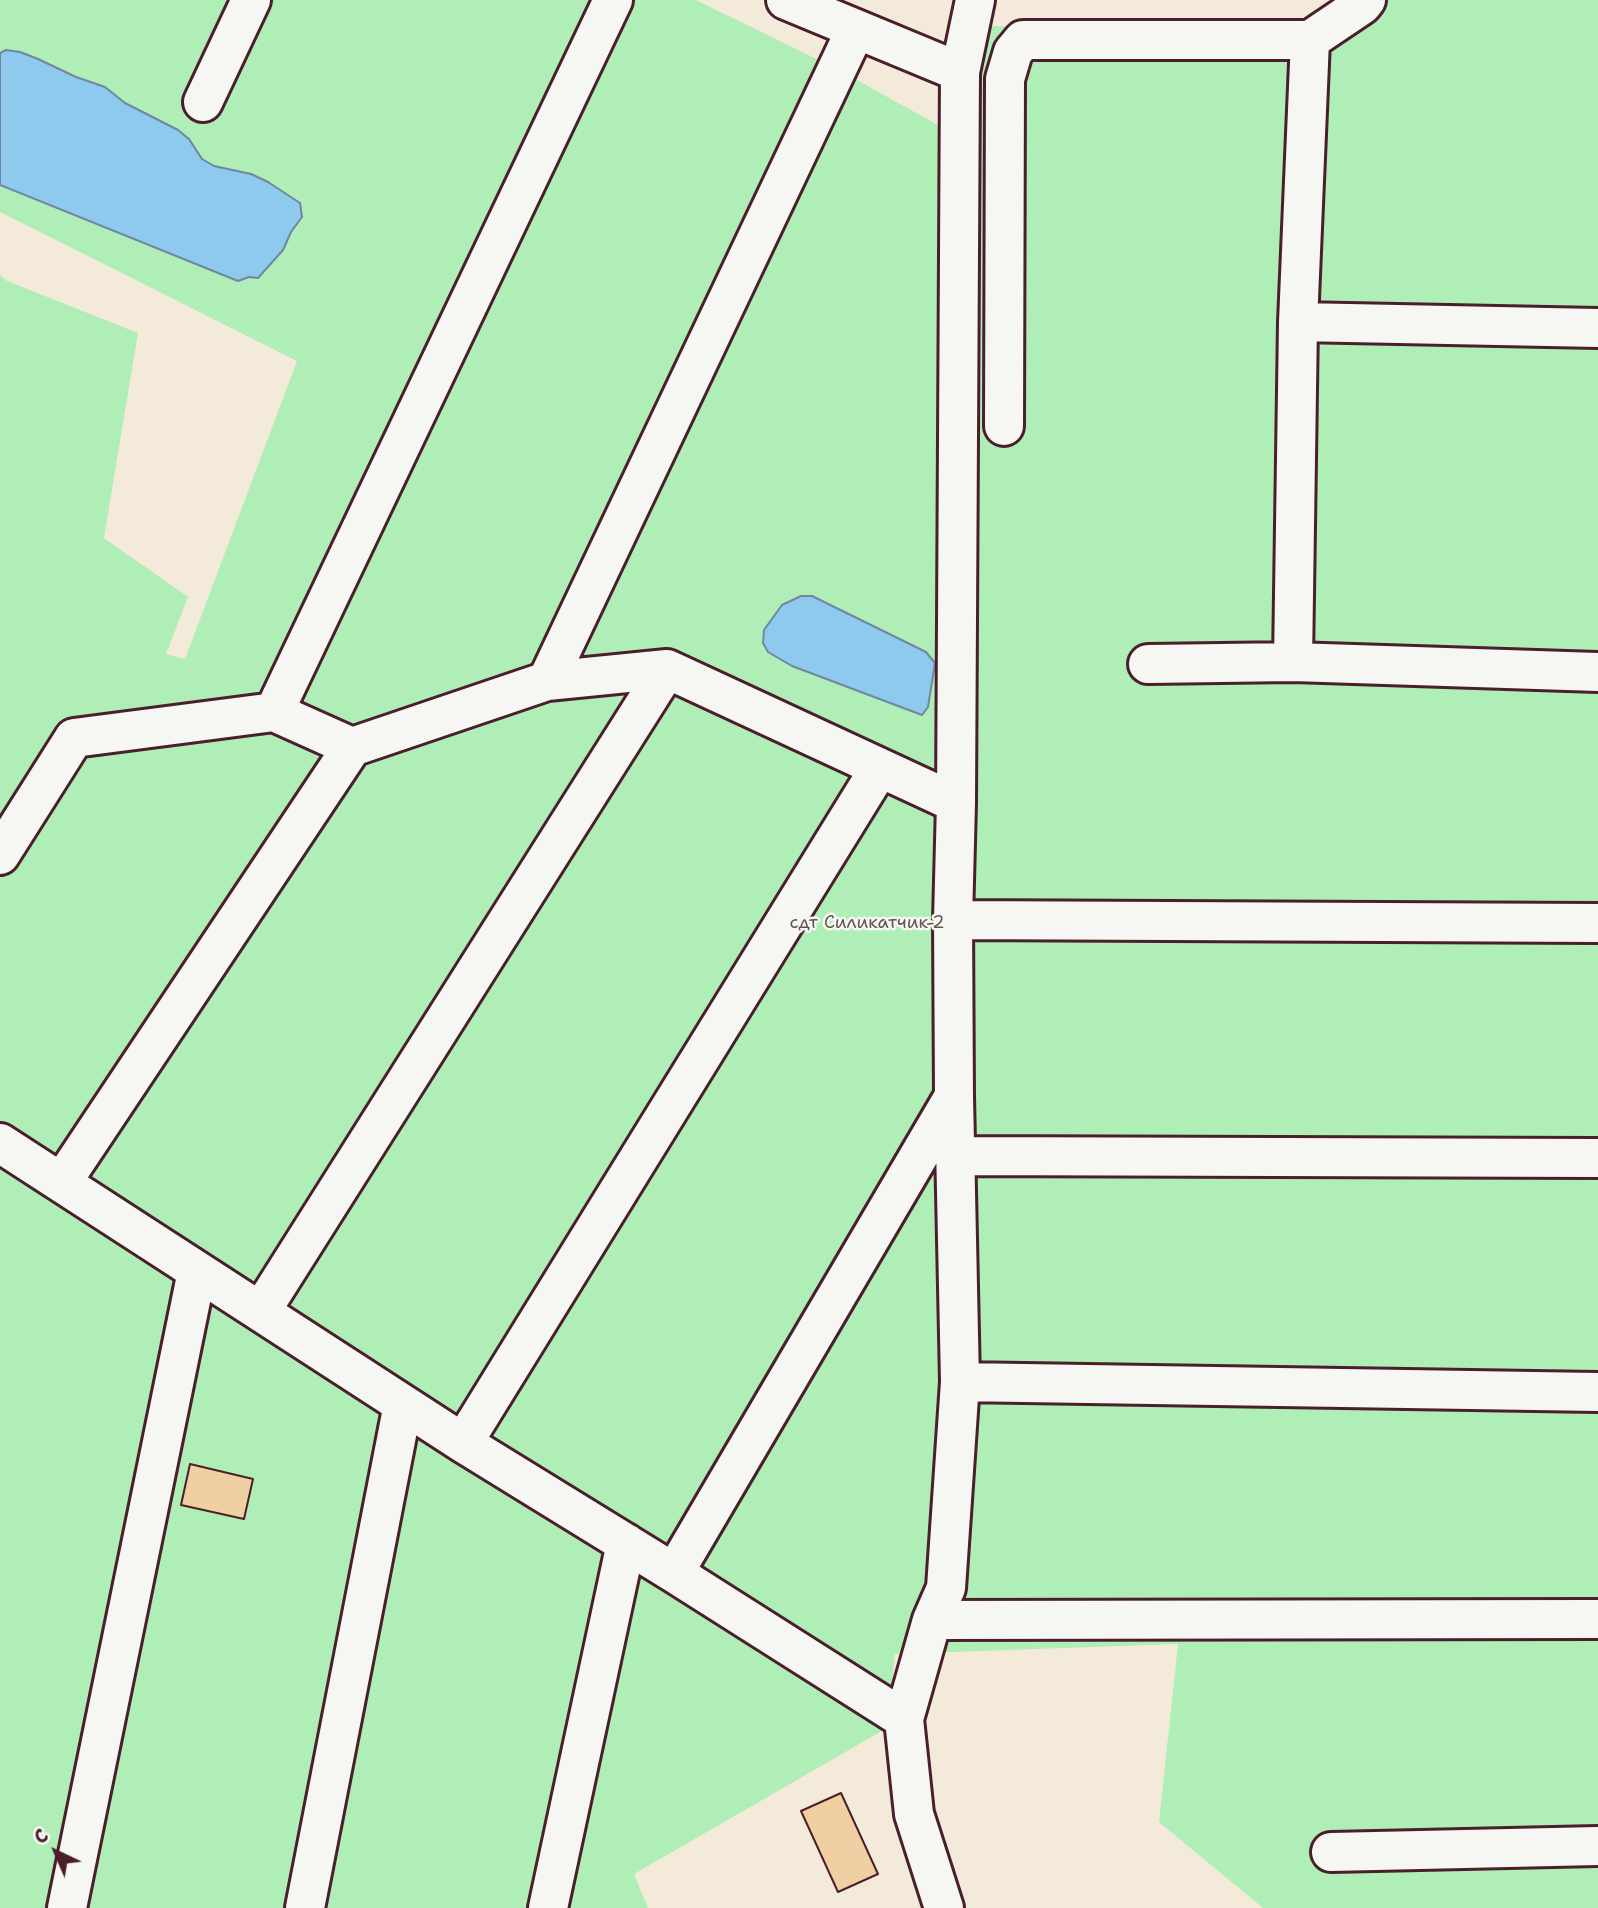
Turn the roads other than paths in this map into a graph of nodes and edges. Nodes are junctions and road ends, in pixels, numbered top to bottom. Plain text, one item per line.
1 (251, 0) edge
2 (613, 0) edge
3 (786, 0) edge
4 (975, 0) edge
5 (1368, 2) edge
6 (856, 29) junction
7 (1310, 40) junction
8 (960, 72) junction
9 (203, 102) dead end
10 (1298, 321) junction
11 (1598, 328) edge
12 (1004, 426) dead end
13 (1293, 662) junction
14 (1149, 664) dead end
15 (667, 668) junction
16 (1598, 672) edge
17 (547, 681) junction
18 (274, 712) junction
19 (352, 747) junction
20 (879, 769) junction
21 (956, 803) junction
22 (0, 855) edge
23 (953, 920) junction
24 (1598, 923) edge
25 (954, 1096) junction
26 (0, 1143) edge
27 (956, 1156) junction
28 (1598, 1158) edge
29 (62, 1182) junction
30 (197, 1271) junction
31 (261, 1311) junction
32 (960, 1382) junction
33 (1598, 1392) edge
34 (403, 1404) junction
35 (463, 1443) junction
36 (625, 1543) junction
37 (674, 1573) junction
38 (1598, 1619) edge
39 (932, 1620) junction
40 (904, 1719) junction
41 (1598, 1846) edge
42 (1331, 1852) dead end
43 (67, 1908) edge
44 (305, 1908) edge
45 (548, 1908) edge
46 (944, 1908) edge

1 - 9 street
2 - 18 street
3 - 6 street
4 - 8 street
5 - 7 street
6 - 8 street
6 - 17 street
7 - 10 street
7 - 12 street
8 - 21 street
10 - 11 street
10 - 13 street
13 - 14 street
13 - 16 street
15 - 17 street
15 - 20 street
15 - 31 street
17 - 19 street
18 - 19 street
18 - 22 street
19 - 29 street
20 - 21 street
20 - 35 street
21 - 23 street
23 - 24 street
23 - 25 street
25 - 27 street
25 - 37 street
26 - 29 street
27 - 28 street
27 - 32 street
29 - 30 street
30 - 31 street
30 - 43 street
31 - 34 street
32 - 33 street
32 - 39 street
34 - 35 street
34 - 44 street
35 - 36 street
36 - 37 street
36 - 45 street
37 - 40 street
38 - 39 street
39 - 40 street
40 - 46 street
41 - 42 street

